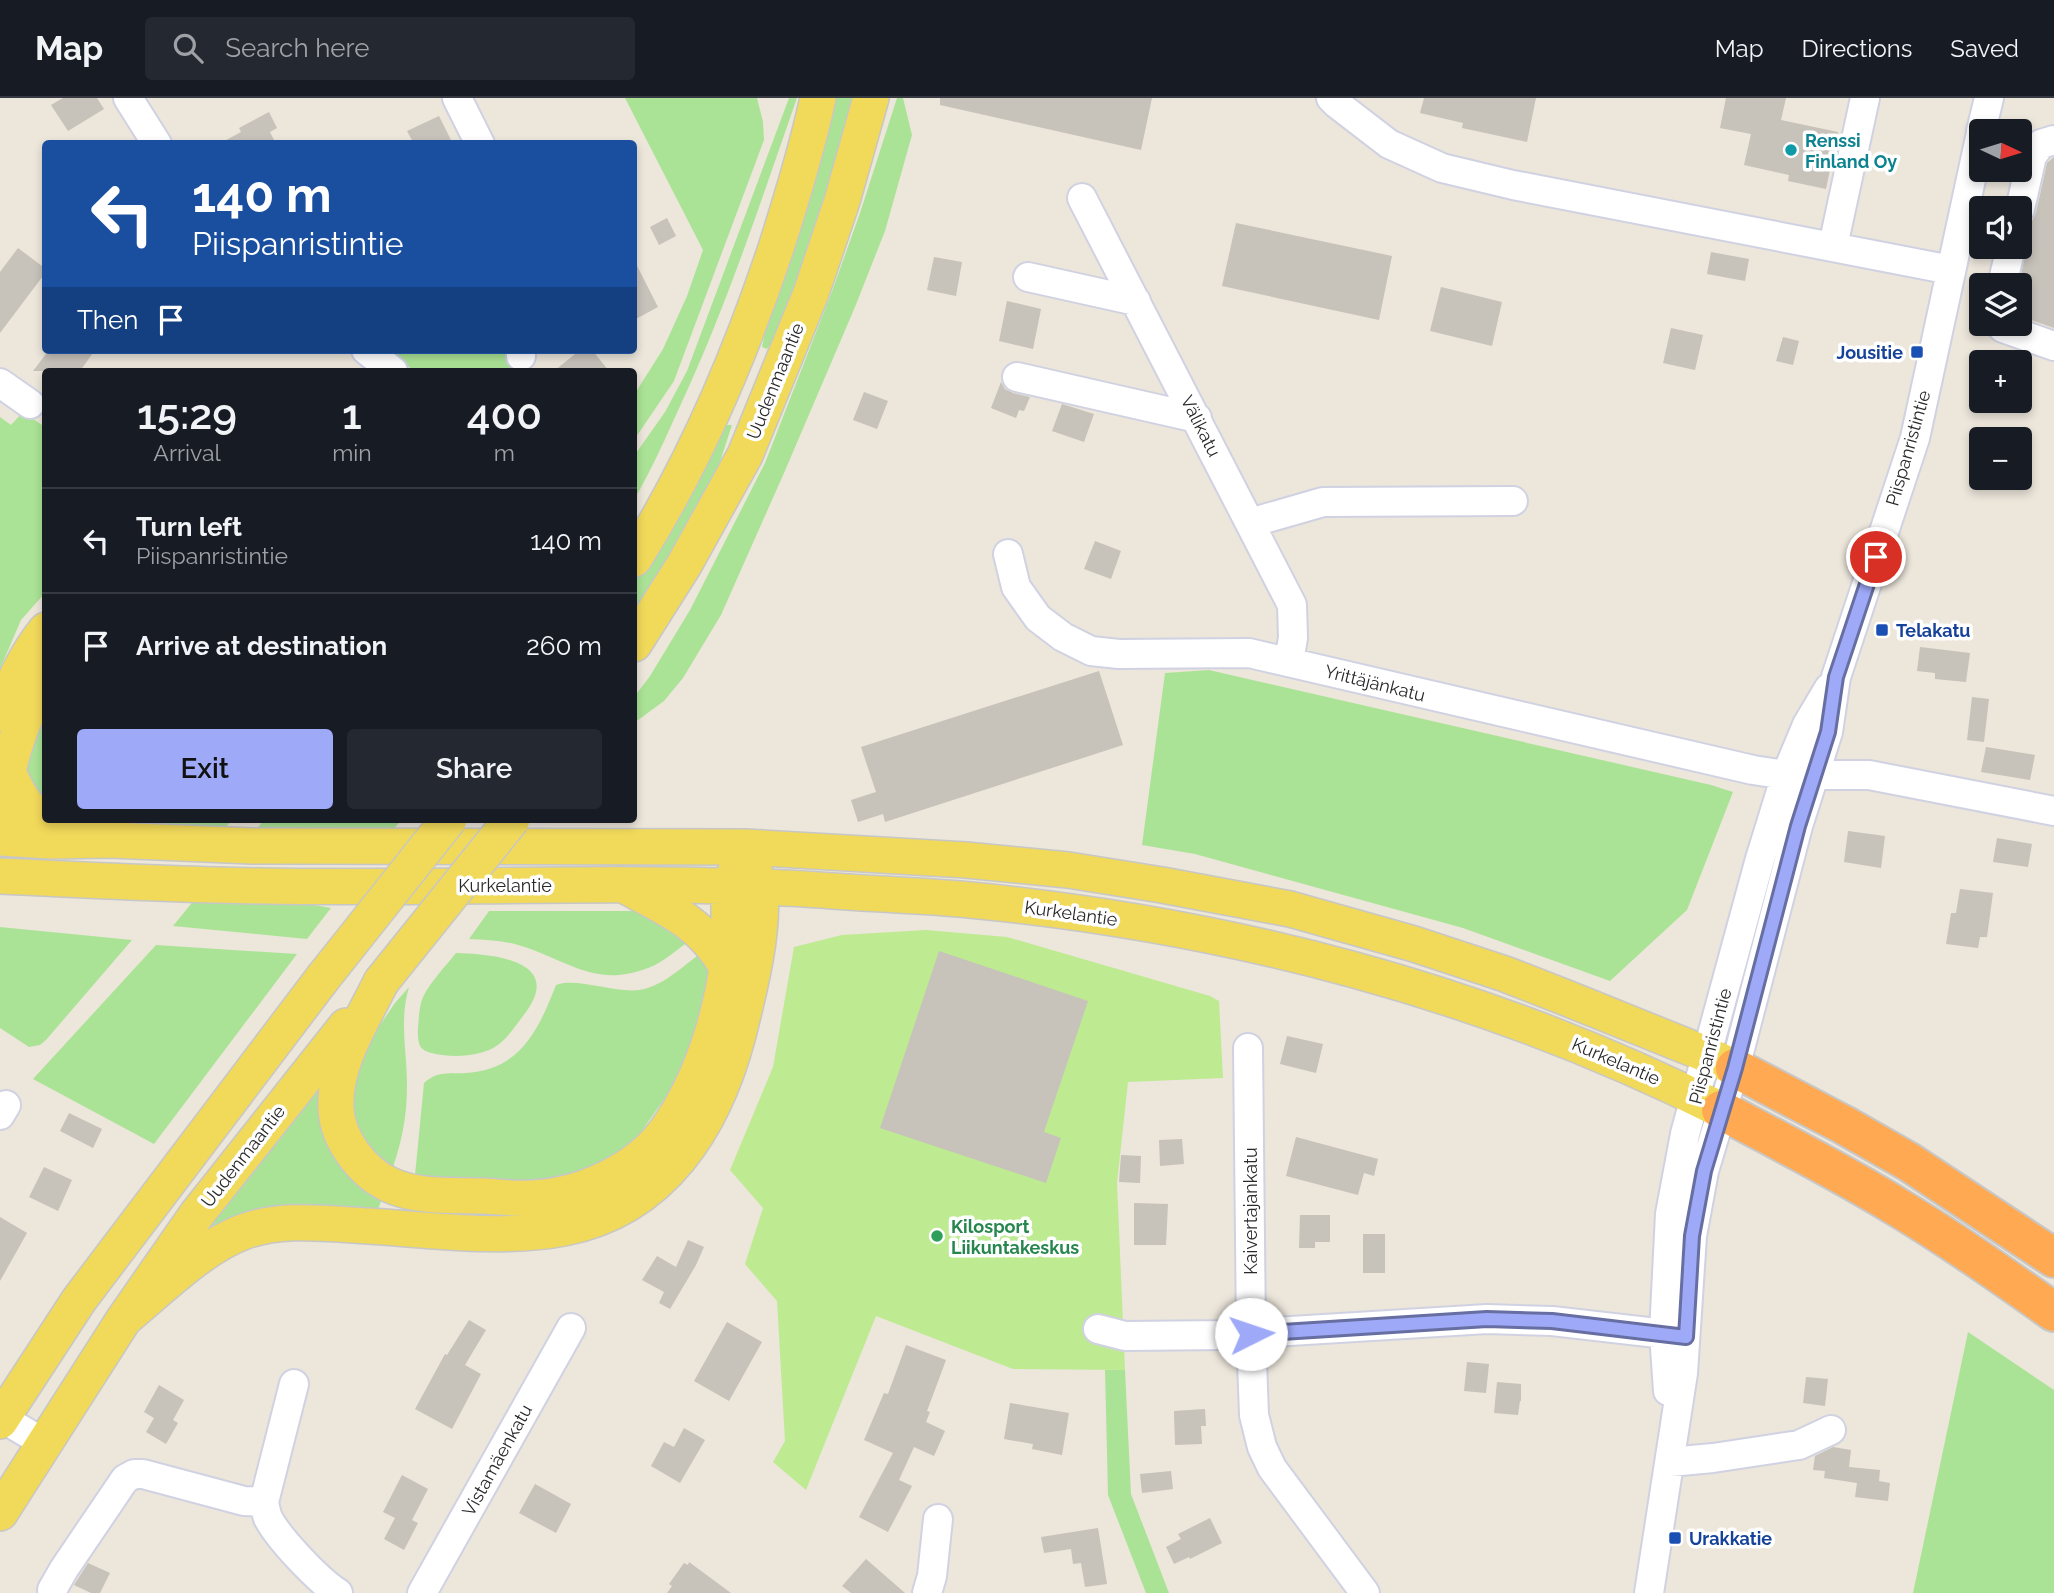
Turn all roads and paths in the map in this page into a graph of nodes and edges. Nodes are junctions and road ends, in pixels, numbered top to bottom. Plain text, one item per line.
1 (128, 98) edge
2 (457, 98) edge
3 (818, 98) edge
4 (870, 98) edge
5 (1332, 98) edge
6 (1865, 98) edge
7 (1989, 98) edge
8 (1984, 119) edge
9 (154, 140) edge
10 (478, 140) edge
11 (2054, 140) edge
12 (1970, 182) edge
13 (2023, 196) edge
14 (1082, 198) dead end
15 (1833, 246) junction
16 (1951, 270) junction
17 (1028, 277) dead end
18 (1136, 301) junction
19 (2026, 336) edge
20 (2054, 346) edge
21 (1017, 377) dead end
22 (0, 383) edge
23 (30, 404) dead end
24 (1197, 418) junction
25 (1513, 501) dead end
26 (1250, 523) junction
27 (637, 551) edge
28 (1008, 554) dead end
29 (42, 635) edge
30 (637, 639) edge
31 (1289, 661) junction
32 (1836, 677) junction
33 (42, 684) edge
34 (0, 714) edge
35 (8, 771) junction
36 (1786, 775) junction
37 (1815, 775) junction
38 (2054, 811) edge
39 (42, 818) edge
40 (52, 823) edge
41 (446, 823) edge
42 (509, 823) edge
43 (0, 824) edge
44 (0, 838) edge
45 (111, 840) junction
46 (745, 847) junction
47 (0, 876) edge
48 (623, 885) junction
49 (745, 886) junction
50 (726, 965) junction
51 (381, 982) junction
52 (1248, 1048) dead end
53 (1721, 1061) junction
54 (1708, 1104) junction
55 (2054, 1258) edge
56 (2054, 1312) edge
57 (124, 1319) junction
58 (571, 1328) dead end
59 (1098, 1329) dead end
60 (1251, 1334) junction
61 (1675, 1335) junction
62 (294, 1384) dead end
63 (1, 1419) edge
64 (1831, 1430) dead end
65 (44, 1443) junction
66 (1670, 1462) junction
67 (264, 1502) junction
68 (0, 1513) edge
69 (938, 1518) dead end
70 (52, 1590) dead end
71 (338, 1593) edge
72 (422, 1593) edge
73 (927, 1593) edge
74 (1365, 1593) edge
75 (1649, 1593) edge

1 - 9 street
2 - 10 street
3 - 27 main road
4 - 30 main road, Uudenmaantie
5 - 15 street
6 - 15 street
7 - 8 street, Piispanristintie
11 - 13 street
12 - 16 street, Piispanristintie
14 - 18 street, Välikatu
15 - 16 street
16 - 32 street, Piispanristintie
17 - 18 street
18 - 24 street, Välikatu
19 - 20 street
21 - 24 street
22 - 23 street
24 - 26 street, Välikatu
25 - 26 street
26 - 31 street, Välikatu
28 - 31 street, Yrittäjänkatu
29 - 34 main road
31 - 36 street, Yrittäjänkatu
32 - 36 street, Piispanristintie
32 - 37 street, Piispanristintie
33 - 35 main road
35 - 39 main road
35 - 43 main road
36 - 37 street
36 - 53 street, Piispanristintie
37 - 38 street
37 - 53 street, Piispanristintie
40 - 45 main road
41 - 63 main road, bridge
42 - 51 main road, Uudenmaantie, bridge
44 - 45 main road
45 - 46 main road
46 - 49 main road
46 - 53 main road
47 - 48 main road, Kurkelantie
48 - 49 main road, Kurkelantie
48 - 50 main road
49 - 50 main road
49 - 54 main road, Kurkelantie
49 - 57 main road
50 - 51 main road
51 - 57 main road, Uudenmaantie
52 - 60 street, Kaivertajankatu
53 - 54 street, Piispanristintie
53 - 55 highway
54 - 56 highway, Kurkelantie
54 - 61 street, Piispanristintie
57 - 65 main road, Uudenmaantie
58 - 72 street, Vistamäenkatu
59 - 60 street
60 - 61 street
60 - 74 street, Kaivertajankatu
61 - 66 street, Piispanristintie
62 - 67 street
63 - 65 street
64 - 66 street
65 - 68 main road, Uudenmaantie
66 - 75 street, Piispanristintie
67 - 70 street
67 - 71 street
69 - 73 street

